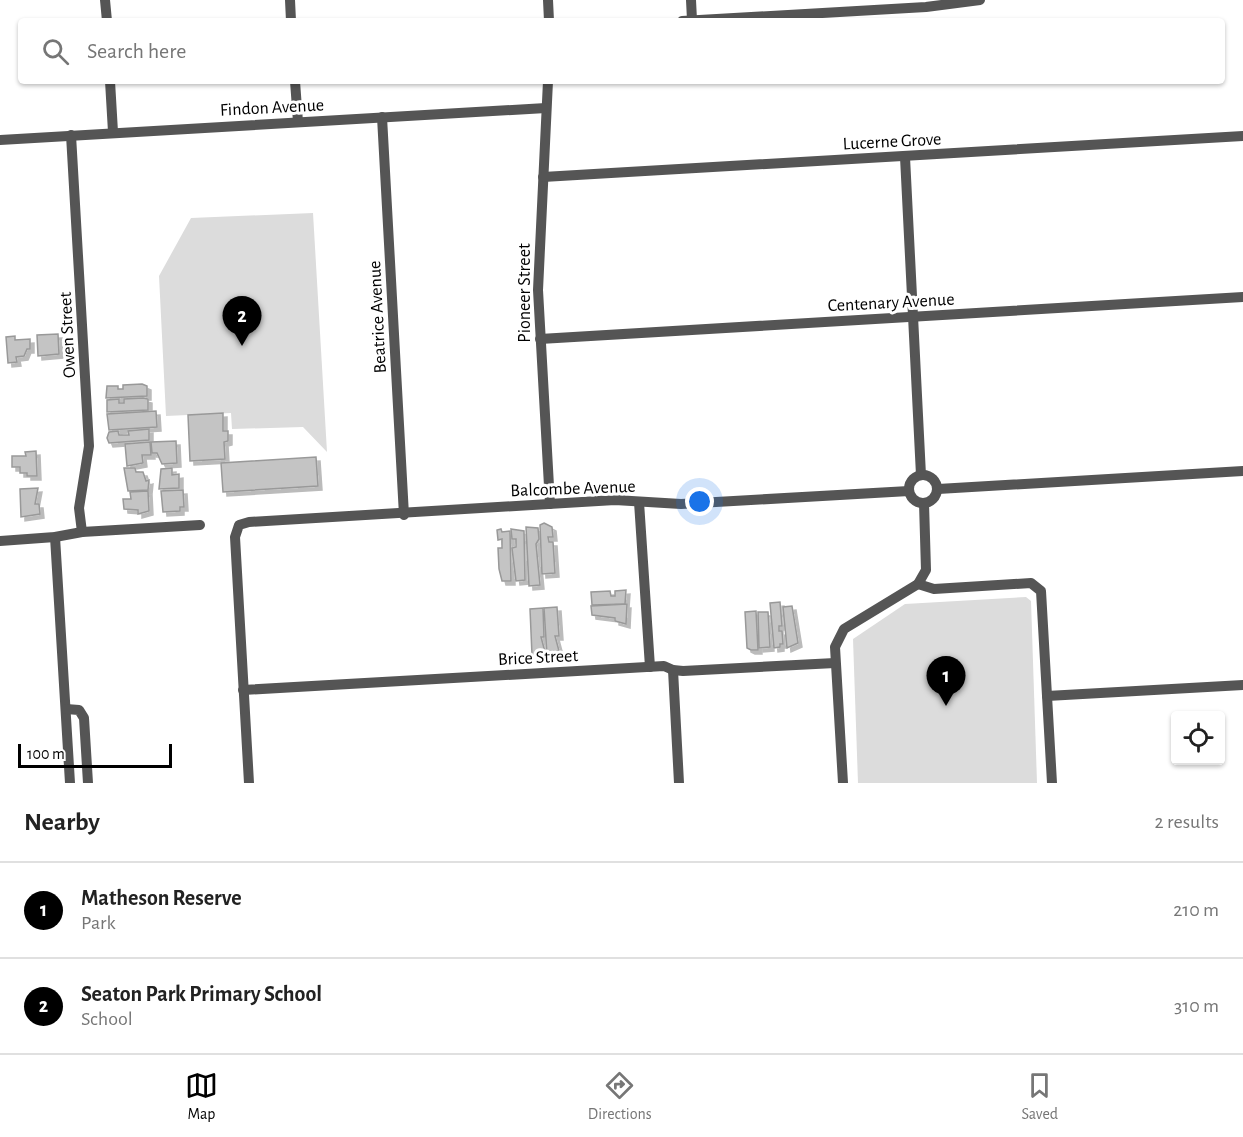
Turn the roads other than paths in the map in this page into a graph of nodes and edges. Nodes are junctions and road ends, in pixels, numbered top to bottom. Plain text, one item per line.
1 (105, 0) edge
2 (290, 0) edge
3 (548, 0) edge
4 (691, 0) edge
5 (980, 0) edge
6 (845, 6) edge
7 (106, 18) edge
8 (291, 18) edge
9 (549, 18) edge
10 (688, 18) edge
11 (719, 18) edge
12 (110, 84) edge
13 (295, 84) edge
14 (548, 84) edge
15 (546, 108) junction
16 (382, 117) junction
17 (298, 122) junction
18 (113, 132) junction
19 (71, 135) junction
20 (1243, 136) edge
21 (0, 140) edge
22 (905, 157) junction
23 (543, 177) junction
24 (1243, 297) edge
25 (913, 317) junction
26 (540, 339) junction
27 (1243, 471) edge
28 (921, 475) junction
29 (938, 489) junction
30 (909, 491) junction
31 (639, 502) junction
32 (924, 503) junction
33 (550, 504) junction
34 (404, 514) junction
35 (200, 525) dead end
36 (82, 532) junction
37 (55, 537) junction
38 (0, 541) edge
39 (918, 584) junction
40 (835, 663) junction
41 (650, 667) junction
42 (673, 670) junction
43 (1243, 685) edge
44 (243, 690) junction
45 (1047, 696) junction
46 (66, 709) junction
47 (70, 783) edge
48 (88, 783) edge
49 (249, 783) edge
50 (679, 783) edge
51 (843, 783) edge
52 (1052, 783) edge

1 - 7 street
2 - 8 street
3 - 9 street
4 - 10 street
5 - 6 street
6 - 11 street
12 - 18 street
13 - 17 street
14 - 15 street, Pioneer Street
15 - 16 street, Findon Avenue
15 - 23 street, Pioneer Street
16 - 17 street, Findon Avenue
16 - 34 street, Beatrice Avenue
17 - 18 street, Findon Avenue
18 - 19 street, Findon Avenue
19 - 21 street, Findon Avenue
19 - 36 street, Owen Street
20 - 22 street, Lucerne Grove
22 - 23 street, Lucerne Grove
22 - 25 street
23 - 26 street, Pioneer Street
24 - 25 street, Centenary Avenue
25 - 26 street, Centenary Avenue
25 - 28 street
26 - 33 street, Pioneer Street
27 - 29 street
28 - 29 street
28 - 30 street
29 - 32 street
30 - 31 street, Balcombe Avenue
30 - 32 street
31 - 33 street, Balcombe Avenue
31 - 41 street
32 - 39 street
33 - 34 street, Balcombe Avenue
34 - 44 street, Balcombe Avenue
35 - 36 street
36 - 37 street
37 - 38 street
37 - 46 street
39 - 40 street
39 - 45 street
40 - 42 street, Brice Street
40 - 51 street
41 - 42 street, Brice Street
41 - 44 street, Brice Street
42 - 50 street
43 - 45 street
44 - 49 street
45 - 52 street
46 - 47 street
46 - 48 street

